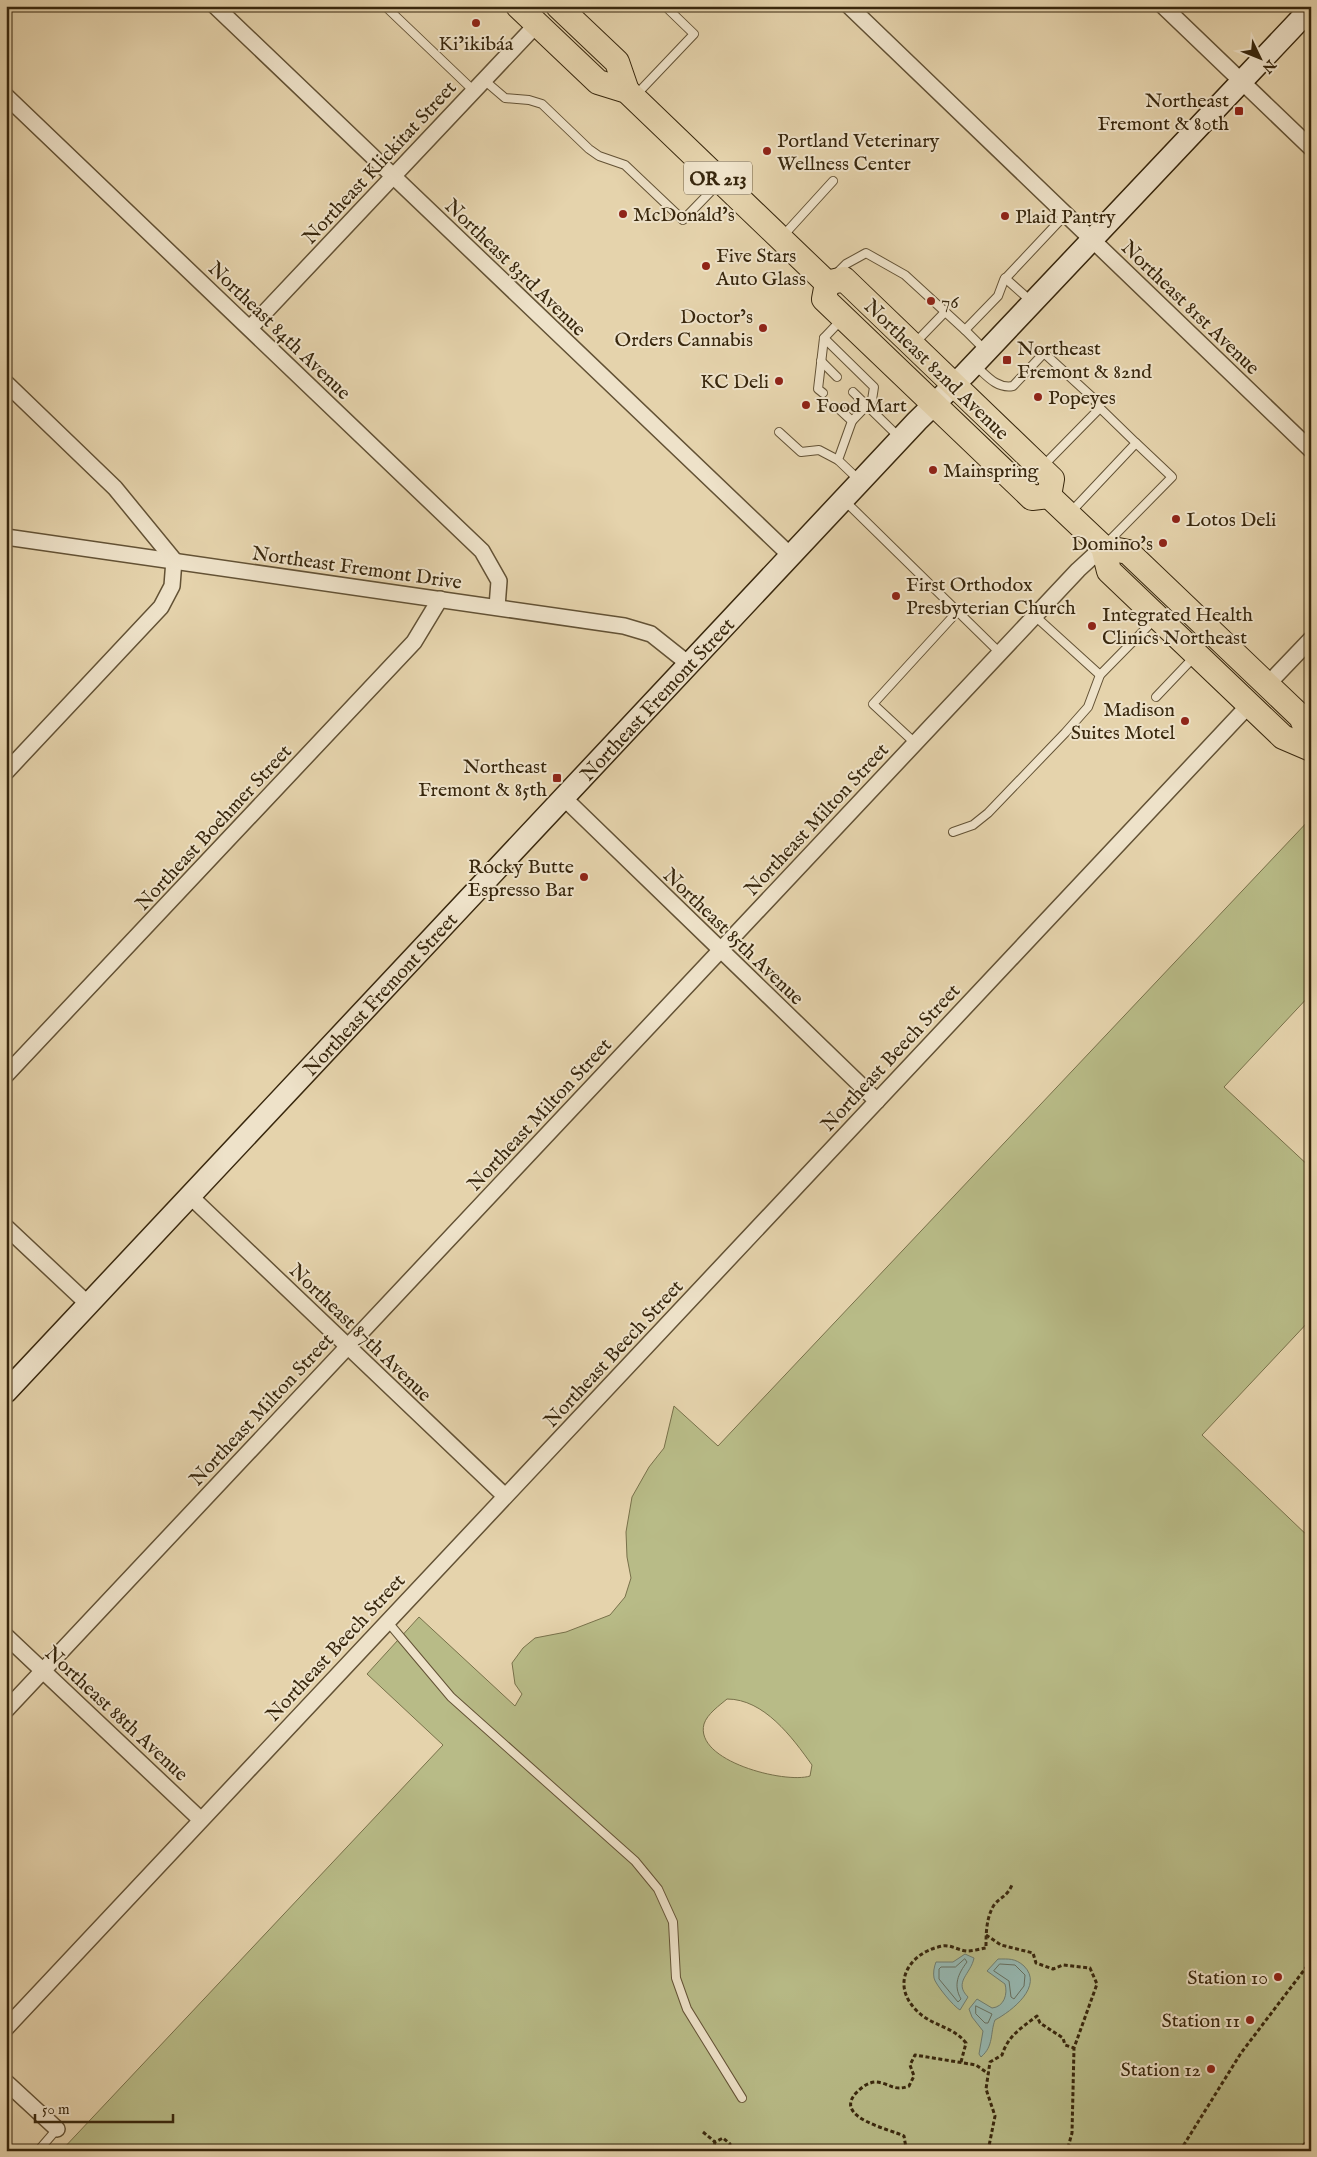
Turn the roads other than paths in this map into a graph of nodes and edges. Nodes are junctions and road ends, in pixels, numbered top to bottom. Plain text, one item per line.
1 (215, 6) edge
2 (385, 6) edge
3 (518, 6) edge
4 (558, 6) edge
5 (665, 6) edge
6 (849, 6) edge
7 (1163, 6) edge
8 (1311, 8) edge
9 (537, 24) junction
10 (1242, 81) junction
11 (479, 86) junction
12 (630, 94) junction
13 (6, 96) edge
14 (1311, 148) edge
15 (394, 177) junction
16 (721, 181) junction
17 (833, 181) dead end
18 (1066, 214) junction
19 (780, 238) junction
20 (1092, 239) junction
21 (1006, 278) junction
22 (827, 283) junction
23 (1032, 303) junction
24 (945, 312) junction
25 (844, 318) junction
26 (250, 328) junction
27 (965, 330) junction
28 (824, 338) junction
29 (913, 346) junction
30 (980, 358) junction
31 (821, 362) junction
32 (838, 377) dead end
33 (6, 383) edge
34 (954, 386) junction
35 (853, 392) dead end
36 (823, 393) dead end
37 (934, 404) junction
38 (867, 406) junction
39 (838, 408) dead end
40 (1100, 408) junction
41 (852, 421) junction
42 (779, 432) dead end
43 (901, 438) junction
44 (1136, 443) junction
45 (1311, 450) edge
46 (838, 460) junction
47 (1040, 468) junction
48 (860, 482) junction
49 (1049, 496) junction
50 (844, 499) junction
51 (1068, 514) junction
52 (6, 537) edge
53 (1103, 547) junction
54 (790, 556) junction
55 (174, 560) junction
56 (440, 599) junction
57 (497, 607) junction
58 (958, 611) junction
59 (1035, 616) junction
60 (1157, 617) junction
61 (1311, 639) edge
62 (1000, 653) junction
63 (1196, 654) junction
64 (690, 665) junction
65 (1100, 674) junction
66 (1267, 685) junction
67 (1156, 697) dead end
68 (1249, 705) junction
69 (1311, 741) edge
70 (915, 743) junction
71 (1311, 748) edge
72 (6, 772) edge
73 (564, 798) junction
74 (953, 832) dead end
75 (720, 951) junction
76 (6, 1075) edge
77 (877, 1101) junction
78 (190, 1196) junction
79 (6, 1227) edge
80 (88, 1304) junction
81 (348, 1346) junction
82 (6, 1392) edge
83 (505, 1496) junction
84 (387, 1621) junction
85 (6, 1636) edge
86 (43, 1671) junction
87 (6, 1710) edge
88 (200, 1819) junction
89 (6, 2028) edge
90 (6, 2082) edge
91 (742, 2098) dead end
92 (57, 2129) joint
93 (38, 2151) edge

1 - 15 street, Northeast 83rd Avenue
2 - 11 lane
3 - 9 main road, OR 213
4 - 12 main road, OR 213
5 - 12 lane
6 - 18 street, Northeast 81st Avenue
7 - 10 street
8 - 10 street, Northeast Fremont Street
9 - 11 street, Northeast Klickitat Street
9 - 12 main road, OR 213
10 - 14 street
10 - 20 street, Northeast Fremont Street
11 - 15 street, Northeast Klickitat Street
11 - 16 lane
12 - 16 main road, OR 213
13 - 26 street, Northeast 84th Avenue
15 - 26 street, Northeast Klickitat Street
15 - 54 street, Northeast 83rd Avenue
16 - 19 main road, OR 213
17 - 19 lane
18 - 20 street, Northeast 81st Avenue
18 - 21 lane
19 - 22 main road, OR 213
20 - 23 street, Northeast Fremont Street
20 - 45 street, Northeast 81st Avenue
21 - 23 lane
21 - 27 lane
22 - 24 lane
22 - 25 main road, Northeast 82nd Avenue
22 - 29 main road, Northeast 82nd Avenue
23 - 30 street, Northeast Fremont Street
24 - 27 lane
24 - 29 lane
25 - 28 lane
25 - 37 main road, Northeast 82nd Avenue
26 - 57 street, Northeast 84th Avenue
27 - 30 lane
28 - 31 lane
28 - 38 lane
29 - 34 main road, Northeast 82nd Avenue
30 - 34 street, Northeast Fremont Street
30 - 40 lane
31 - 32 lane
31 - 36 lane
33 - 55 street
34 - 37 street, Northeast Fremont Street
34 - 47 main road, Northeast 82nd Avenue
35 - 38 lane
37 - 43 street, Northeast Fremont Street
37 - 49 main road, Northeast 82nd Avenue
38 - 41 lane
38 - 43 lane
39 - 41 lane
40 - 44 lane
40 - 47 lane
41 - 46 lane
42 - 46 lane
43 - 48 street, Northeast Fremont Street
44 - 51 lane
44 - 53 lane
46 - 48 lane
47 - 49 main road, Northeast 82nd Avenue
48 - 50 street, Northeast Fremont Street
49 - 51 main road
50 - 54 street, Northeast Fremont Street
50 - 58 lane
51 - 53 main road
52 - 55 street, Northeast Fremont Drive
53 - 59 street, Northeast Milton Street
53 - 60 main road
53 - 66 main road
54 - 64 street, Northeast Fremont Street
55 - 56 street, Northeast Fremont Drive
55 - 72 street
56 - 57 street, Northeast Fremont Drive
56 - 76 street, Northeast Boehmer Street
57 - 64 street, Northeast Fremont Drive
58 - 62 lane
58 - 70 lane
59 - 62 street, Northeast Milton Street
59 - 65 lane
60 - 63 main road
60 - 65 lane
61 - 66 street
62 - 70 street, Northeast Milton Street
63 - 67 lane
63 - 68 main road
64 - 73 street, Northeast Fremont Street
65 - 74 lane
66 - 69 main road
68 - 71 main road
68 - 77 street, Northeast Beech Street
70 - 75 street, Northeast Milton Street
73 - 75 street, Northeast 85th Avenue
73 - 78 street, Northeast Fremont Street
75 - 77 street, Northeast 85th Avenue
75 - 81 street, Northeast Milton Street
77 - 83 street, Northeast Beech Street
78 - 80 street, Northeast Fremont Street
78 - 81 street, Northeast 87th Avenue
79 - 80 street
80 - 82 street, Northeast Fremont Street
81 - 83 street, Northeast 87th Avenue
81 - 86 street, Northeast Milton Street
83 - 84 street, Northeast Beech Street
84 - 88 street, Northeast Beech Street
84 - 91 lane
85 - 86 street, Northeast 88th Avenue
86 - 87 street, Northeast Milton Street
86 - 88 street, Northeast 88th Avenue
88 - 89 street, Northeast Beech Street
90 - 92 street
92 - 93 lane

